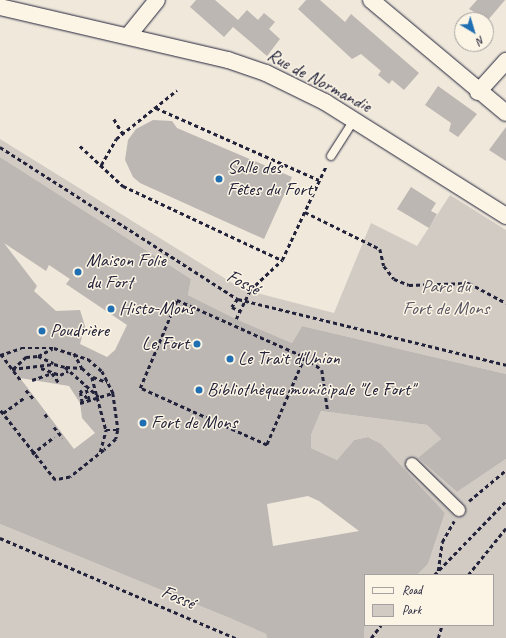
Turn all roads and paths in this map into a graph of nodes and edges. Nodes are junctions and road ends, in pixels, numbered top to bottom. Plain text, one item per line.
1 (157, 0) edge
2 (371, 0) edge
3 (0, 7) edge
4 (128, 36) junction
5 (506, 61) edge
6 (177, 90) dead end
7 (478, 92) junction
8 (156, 108) junction
9 (506, 113) edge
10 (114, 119) dead end
11 (354, 120) junction
12 (122, 134) junction
13 (80, 146) dead end
14 (0, 147) edge
15 (331, 156) joint
16 (101, 165) junction
17 (319, 180) junction
18 (305, 212) junction
19 (506, 216) edge
20 (282, 260) junction
21 (238, 299) junction
22 (506, 303) edge
23 (240, 311) junction
24 (236, 320) dead end
25 (54, 348) junction
26 (73, 352) junction
27 (1, 354) edge
28 (38, 356) junction
29 (305, 357) junction
30 (54, 364) junction
31 (506, 365) edge
32 (41, 367) junction
33 (65, 367) junction
34 (82, 368) junction
35 (12, 369) junction
36 (68, 371) junction
37 (52, 373) junction
38 (92, 377) junction
39 (32, 380) dead end
40 (21, 381) dead end
41 (108, 382) junction
42 (59, 384) dead end
43 (85, 385) junction
44 (26, 390) dead end
45 (113, 393) junction
46 (99, 397) junction
47 (24, 398) dead end
48 (33, 398) dead end
49 (89, 400) junction
50 (0, 410) edge
51 (328, 412) dead end
52 (3, 414) junction
53 (45, 414) dead end
54 (47, 417) dead end
55 (54, 427) dead end
56 (106, 430) junction
57 (118, 430) junction
58 (54, 437) dead end
59 (63, 438) dead end
60 (32, 454) junction
61 (100, 454) junction
62 (412, 464) dead end
63 (506, 470) edge
64 (506, 501) edge
65 (459, 510) junction
66 (506, 528) edge
67 (0, 538) edge
68 (438, 571) junction
69 (435, 574) edge
70 (469, 574) edge
71 (380, 626) edge
72 (442, 626) edge
73 (236, 638) edge
74 (371, 638) edge
75 (438, 638) edge

1 - 4 street
2 - 7 street
3 - 4 street, Rue de Normandie
4 - 11 street, Rue de Normandie
5 - 7 street
6 - 8 path
7 - 9 street
8 - 12 path
8 - 17 path
10 - 12 path
11 - 15 lane
11 - 19 street, Rue de Normandie
12 - 16 path
13 - 16 path
14 - 21 path, Fossé
15 - 17 path
16 - 20 path
17 - 18 path
18 - 20 path
18 - 22 path
20 - 23 path, bridge
21 - 23 path
21 - 31 path, Fossé
23 - 24 path, bridge
25 - 26 path
25 - 27 path
25 - 28 path
26 - 34 path
26 - 41 path
27 - 35 path
28 - 30 path
28 - 35 path
29 - 29 path
29 - 51 path
30 - 32 path
30 - 33 path
32 - 35 path
32 - 37 path
33 - 34 path
33 - 36 path
34 - 38 path
35 - 40 path
36 - 37 path
36 - 43 path
37 - 39 path
37 - 42 path
38 - 41 path
38 - 46 path
41 - 45 path
43 - 46 path
43 - 49 path
44 - 48 path
45 - 46 path
45 - 57 path
46 - 49 path
46 - 56 path
47 - 52 path
49 - 49 path
50 - 52 path
52 - 60 path
53 - 54 path
55 - 59 path
56 - 57 path
56 - 61 path
57 - 61 path
58 - 60 path
60 - 61 path
62 - 65 street
63 - 65 path
64 - 68 path
65 - 68 path
66 - 70 path
67 - 73 path, Fossé
68 - 69 path
71 - 74 path
72 - 75 path

